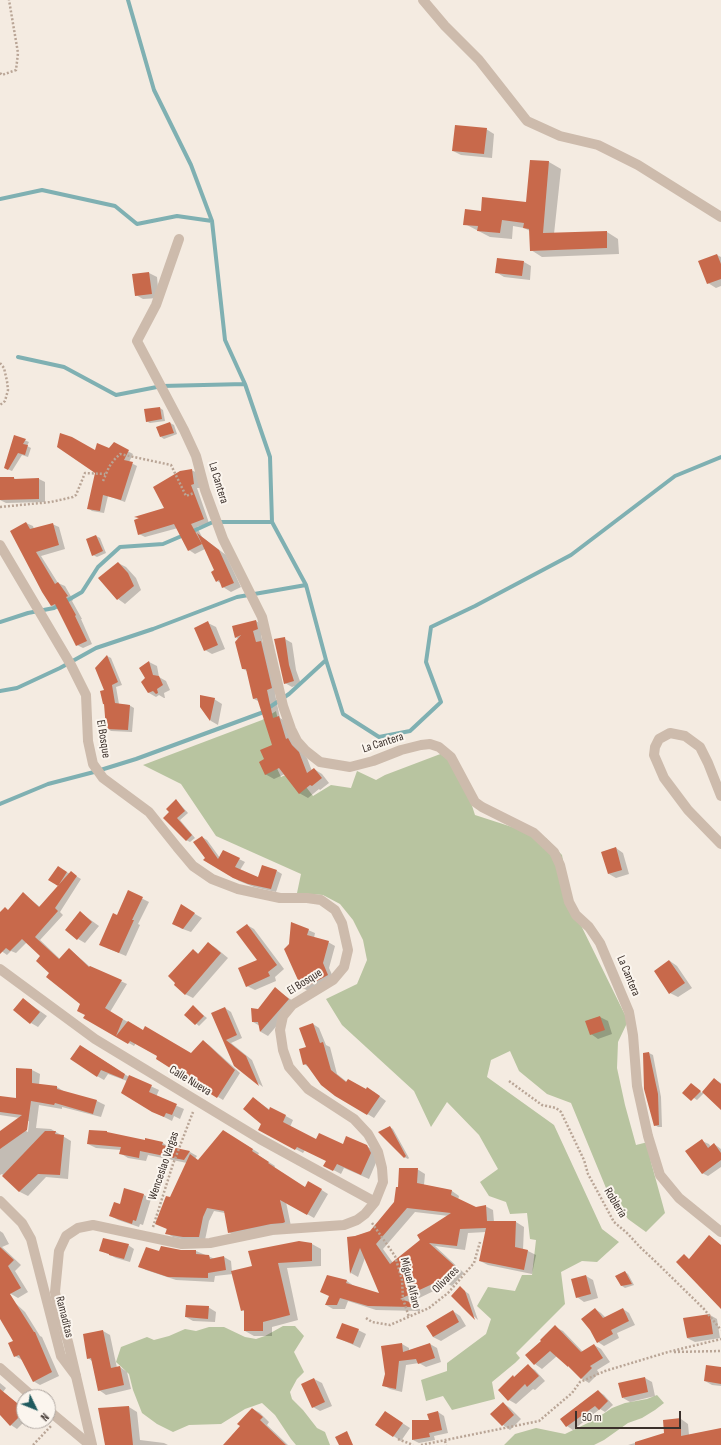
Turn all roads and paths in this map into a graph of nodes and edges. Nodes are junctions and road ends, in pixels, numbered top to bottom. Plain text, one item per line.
1 (9, 0) edge
2 (423, 0) edge
3 (0, 73) edge
4 (721, 217) edge
5 (179, 240) dead end
6 (0, 362) edge
7 (0, 405) edge
8 (105, 474) junction
9 (103, 481) dead end
10 (205, 490) junction
11 (0, 508) edge
12 (0, 545) edge
13 (721, 796) edge
14 (721, 844) edge
15 (0, 969) edge
16 (509, 1081) dead end
17 (197, 1101) junction
18 (0, 1200) edge
19 (375, 1202) junction
20 (366, 1214) junction
21 (721, 1232) edge
22 (150, 1238) junction
23 (480, 1242) dead end
24 (409, 1317) junction
25 (366, 1318) dead end
26 (721, 1330) edge
27 (721, 1339) edge
28 (721, 1351) edge
29 (668, 1352) junction
30 (0, 1368) edge
31 (76, 1376) junction
32 (24, 1389) edge
33 (58, 1419) joint
34 (398, 1439) dead end
35 (445, 1440) junction
36 (33, 1445) edge
37 (91, 1445) edge
38 (413, 1445) edge
39 (421, 1445) edge
40 (446, 1445) edge

1 - 3 path
2 - 4 street
5 - 10 street, La Cantera
6 - 7 path
8 - 9 path
8 - 10 path
8 - 11 path
10 - 21 street, La Cantera
12 - 19 street, El Bosque
13 - 14 street
15 - 17 street, Calle Nueva
16 - 26 path, Roblería
17 - 19 street, Calle Nueva
17 - 22 path, Wenceslao Vargas
18 - 31 street, Ramaditas
19 - 20 street, El Bosque
20 - 22 street, El Bosque
20 - 24 path, Miguel Alfaro
22 - 31 street, El Bosque
23 - 24 path, Olivares
24 - 25 path, Olivares
27 - 29 path
28 - 29 path
29 - 35 path
30 - 32 street
31 - 37 street, Ramaditas
33 - 36 path
33 - 37 street
34 - 38 path
35 - 39 path
35 - 40 path

